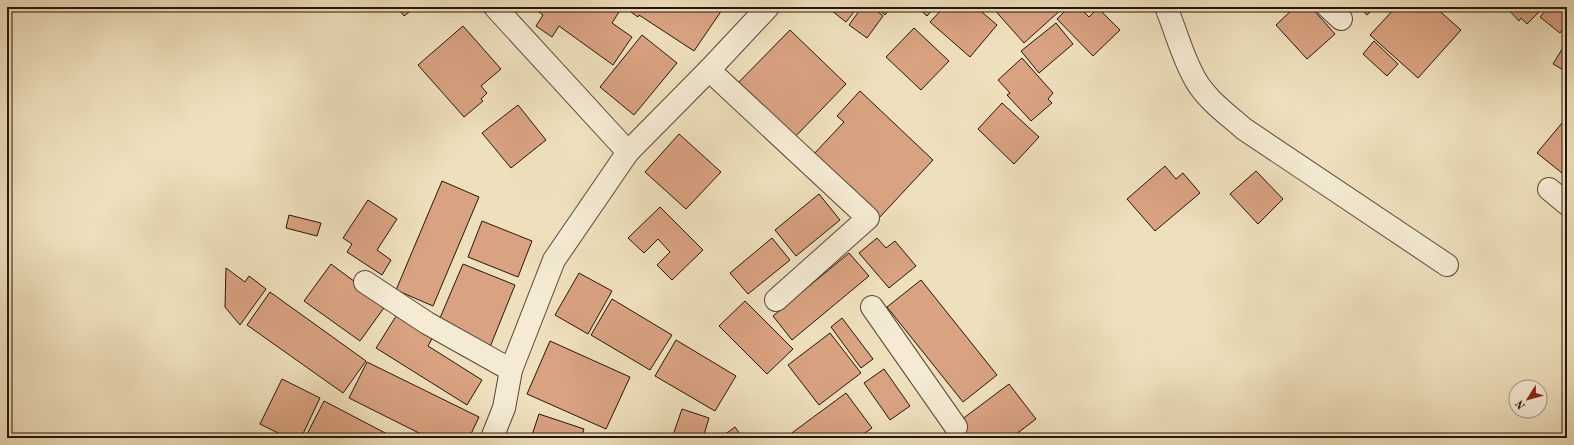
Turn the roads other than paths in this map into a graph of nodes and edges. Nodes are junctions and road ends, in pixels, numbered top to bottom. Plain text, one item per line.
1 (495, 7) edge
2 (768, 7) edge
3 (1166, 7) edge
4 (709, 70) junction
5 (628, 152) junction
6 (1549, 189) dead end
7 (1567, 204) edge
8 (1447, 265) dead end
9 (365, 282) dead end
10 (776, 300) dead end
11 (872, 307) dead end
12 (511, 370) junction
13 (954, 434) edge
14 (492, 438) edge

1 - 5 street
2 - 4 street
3 - 8 street
4 - 5 street
4 - 10 street
5 - 12 street
6 - 7 street
9 - 12 street
11 - 13 street
12 - 14 street

